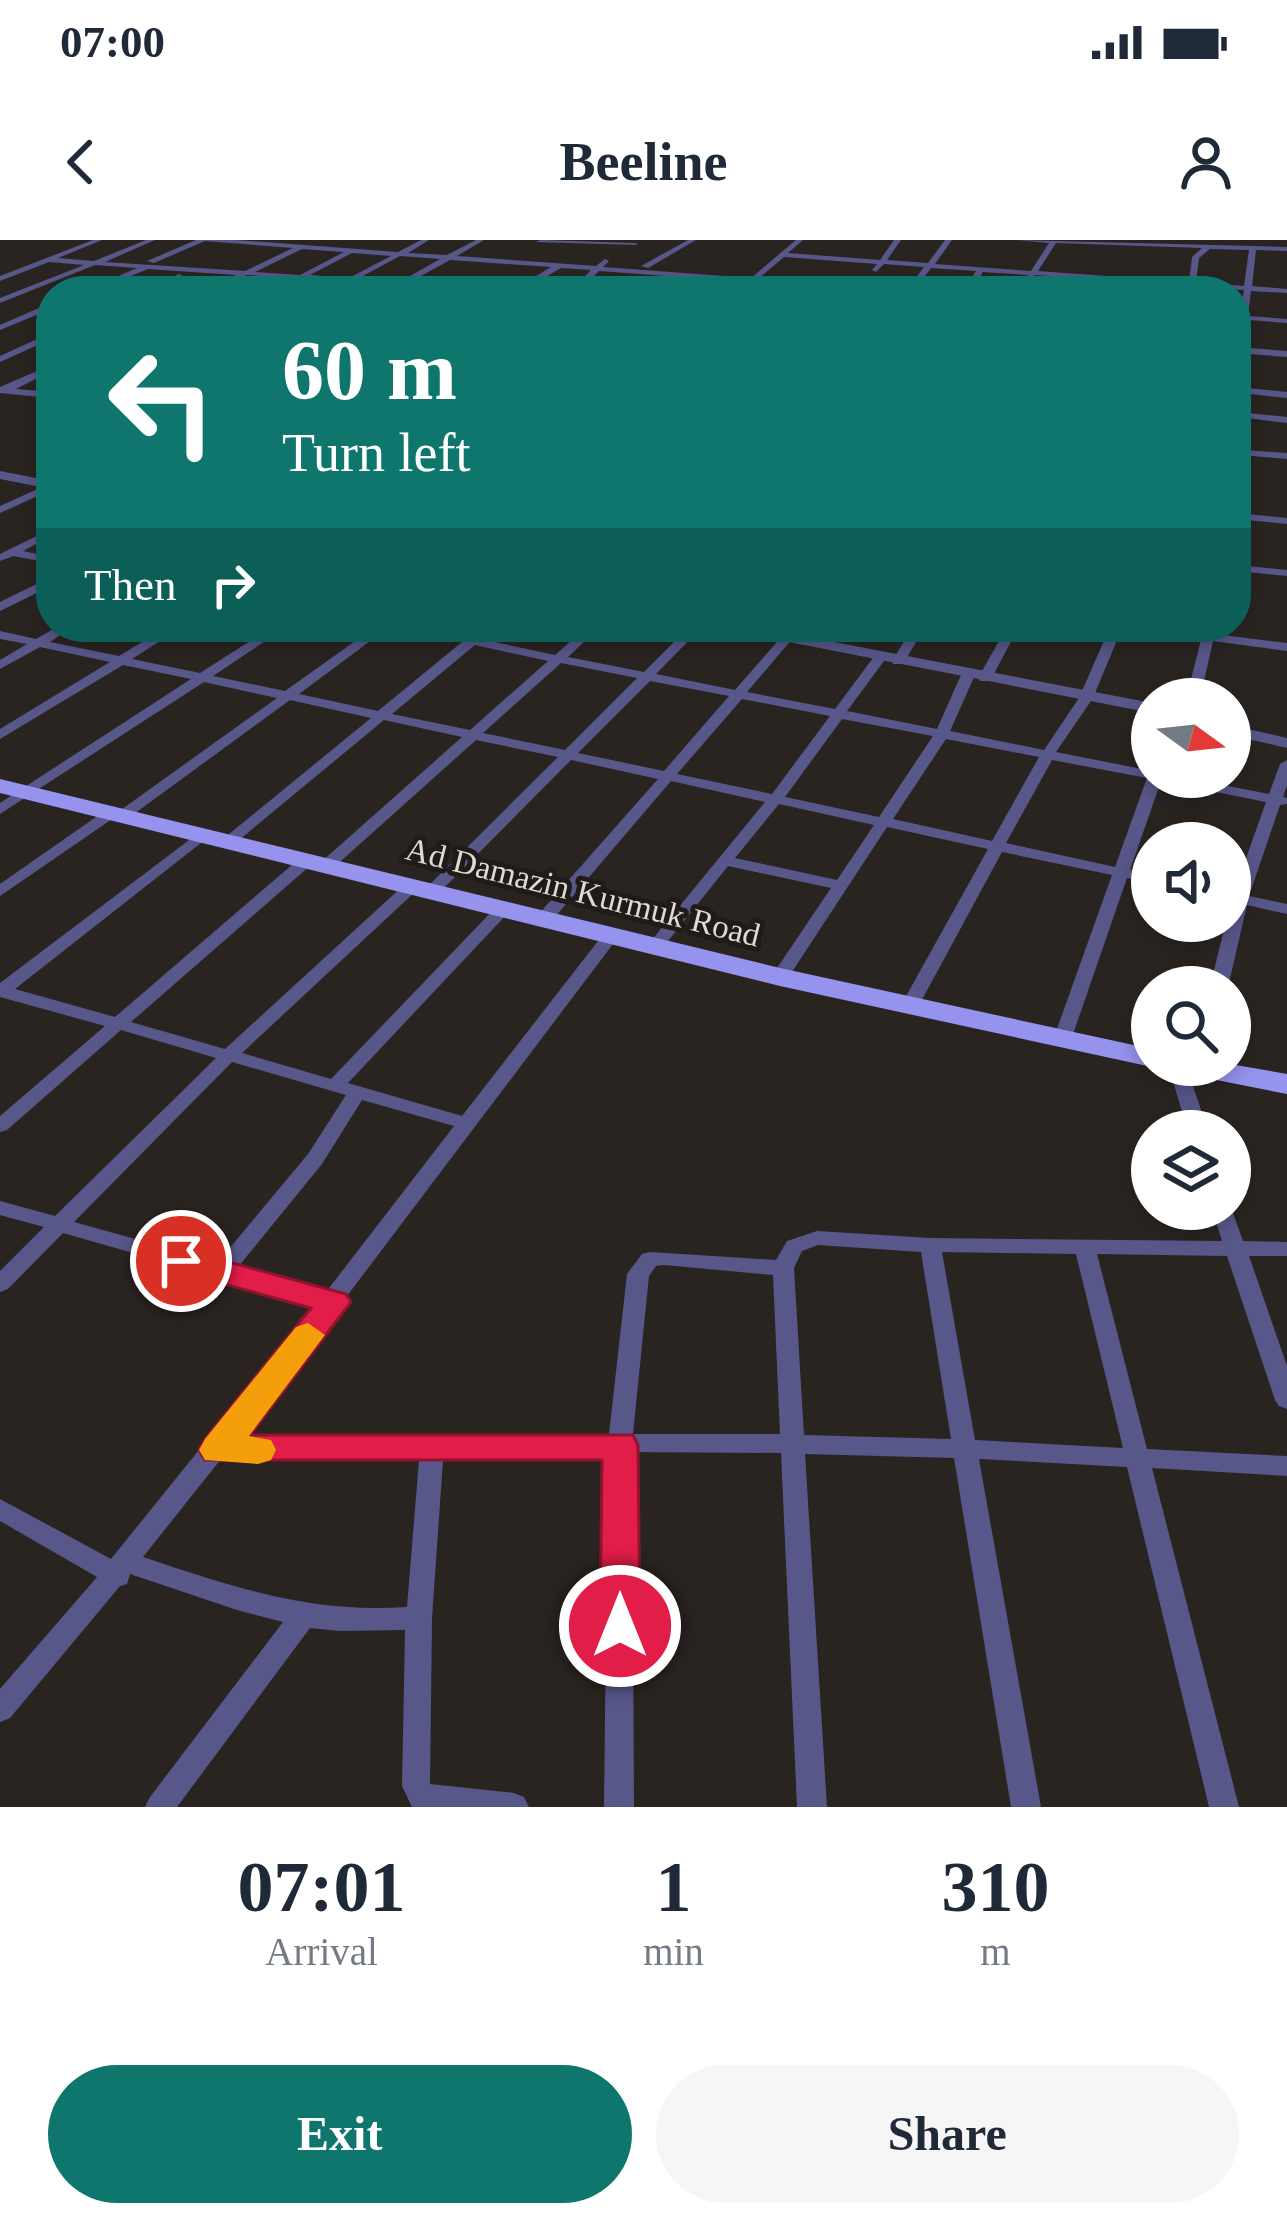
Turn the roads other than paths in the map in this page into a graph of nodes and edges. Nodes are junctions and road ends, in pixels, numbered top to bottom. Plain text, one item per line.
1 (99, 240) edge
2 (152, 240) edge
3 (205, 240) edge
4 (317, 240) edge
5 (374, 240) edge
6 (401, 240) edge
7 (481, 240) edge
8 (693, 240) edge
9 (898, 240) edge
10 (950, 240) edge
11 (1018, 240) edge
12 (424, 241) edge
13 (539, 241) edge
14 (257, 242) edge
15 (639, 242) edge
16 (1053, 242) edge
17 (796, 243) edge
18 (583, 245) junction
19 (1142, 245) junction
20 (302, 247) junction
21 (1208, 247) junction
22 (1253, 248) junction
23 (1287, 249) edge
24 (352, 250) junction
25 (234, 253) dead end
26 (397, 254) junction
27 (782, 255) junction
28 (936, 256) junction
29 (1149, 256) dead end
30 (450, 257) junction
31 (828, 258) junction
32 (512, 259) junction
33 (50, 260) junction
34 (94, 262) junction
35 (881, 262) junction
36 (134, 264) junction
37 (563, 264) junction
38 (150, 266) junction
39 (926, 266) junction
40 (603, 267) junction
41 (261, 268) junction
42 (969, 268) junction
43 (1144, 268) dead end
44 (197, 269) junction
45 (637, 269) junction
46 (981, 269) junction
47 (492, 271) junction
48 (251, 273) junction
49 (1033, 273) junction
50 (704, 275) joint
51 (60, 276) edge
52 (125, 276) edge
53 (180, 276) edge
54 (244, 276) edge
55 (288, 276) edge
56 (303, 276) edge
57 (356, 276) edge
58 (415, 276) edge
59 (484, 276) edge
60 (540, 276) joint
61 (592, 276) edge
62 (716, 276) edge
63 (757, 276) edge
64 (850, 276) edge
65 (918, 276) edge
66 (977, 276) edge
67 (1031, 276) edge
68 (1078, 276) edge
69 (1141, 276) edge
70 (1193, 276) edge
71 (1250, 276) edge
72 (0, 279) edge
73 (36, 286) edge
74 (1251, 289) edge
75 (1287, 291) edge
76 (0, 301) edge
77 (36, 313) edge
78 (0, 315) edge
79 (26, 317) junction
80 (36, 318) edge
81 (1251, 318) edge
82 (1287, 321) edge
83 (0, 328) edge
84 (36, 343) edge
85 (1251, 351) edge
86 (1287, 354) edge
87 (0, 359) edge
88 (36, 375) edge
89 (2, 390) edge
90 (1251, 391) edge
91 (32, 393) junction
92 (36, 393) edge
93 (1287, 395) edge
94 (0, 409) edge
95 (1251, 416) edge
96 (1287, 420) edge
97 (1251, 453) edge
98 (1287, 456) edge
99 (0, 475) edge
100 (36, 481) edge
101 (36, 490) edge
102 (0, 510) edge
103 (1251, 517) edge
104 (1287, 521) edge
105 (36, 539) edge
106 (4, 553) edge
107 (36, 558) edge
108 (1251, 569) edge
109 (1287, 573) edge
110 (36, 589) edge
111 (0, 608) edge
112 (0, 635) edge
113 (1251, 640) edge
114 (39, 642) edge
115 (152, 642) edge
116 (258, 642) edge
117 (362, 642) edge
118 (471, 642) edge
119 (482, 642) edge
120 (578, 642) edge
121 (682, 642) edge
122 (784, 642) edge
123 (807, 642) edge
124 (905, 642) edge
125 (1002, 642) edge
126 (1110, 642) edge
127 (1207, 642) edge
128 (35, 644) junction
129 (1287, 647) edge
130 (559, 659) junction
131 (890, 659) junction
132 (119, 662) junction
133 (0, 665) edge
134 (976, 676) junction
135 (650, 677) junction
136 (1198, 678) edge
137 (203, 679) junction
138 (740, 695) junction
139 (289, 698) junction
140 (1086, 698) junction
141 (1131, 705) edge
142 (841, 715) junction
143 (376, 718) junction
144 (1251, 729) edge
145 (1251, 732) edge
146 (1287, 733) edge
147 (941, 734) junction
148 (0, 735) edge
149 (467, 737) junction
150 (1287, 742) edge
151 (1047, 755) junction
152 (568, 756) junction
153 (1287, 764) edge
154 (1131, 771) edge
155 (670, 776) junction
156 (14, 789) edge
157 (1251, 795) edge
158 (777, 797) junction
159 (1148, 798) edge
160 (1281, 801) edge
161 (0, 810) edge
162 (117, 815) junction
163 (886, 821) junction
164 (214, 839) junction
165 (998, 846) junction
166 (725, 861) junction
167 (316, 864) junction
168 (1251, 864) edge
169 (1120, 872) junction
170 (1131, 875) edge
171 (842, 886) junction
172 (421, 889) junction
173 (0, 891) edge
174 (1251, 901) edge
175 (1287, 909) edge
176 (502, 910) junction
177 (543, 920) junction
178 (611, 936) junction
179 (654, 947) junction
180 (780, 977) junction
181 (0, 991) edge
182 (909, 1007) junction
183 (121, 1022) junction
184 (1062, 1040) junction
185 (230, 1054) junction
186 (1131, 1054) edge
187 (1251, 1077) edge
188 (1287, 1084) edge
189 (347, 1088) junction
190 (465, 1123) junction
191 (0, 1126) edge
192 (0, 1208) edge
193 (58, 1227) junction
194 (1229, 1230) edge
195 (930, 1244) junction
196 (1084, 1248) junction
197 (1235, 1248) junction
198 (1287, 1249) edge
199 (783, 1268) junction
200 (222, 1272) junction
201 (0, 1284) edge
202 (334, 1302) junction
203 (1287, 1400) edge
204 (620, 1445) junction
205 (790, 1447) junction
206 (963, 1448) junction
207 (218, 1450) junction
208 (432, 1451) junction
209 (1141, 1458) junction
210 (1287, 1466) edge
211 (0, 1509) edge
212 (123, 1569) junction
213 (418, 1618) junction
214 (300, 1619) junction
215 (0, 1709) edge
216 (160, 1807) edge
217 (514, 1807) edge
218 (620, 1807) edge
219 (812, 1807) edge
220 (1026, 1807) edge
221 (1224, 1807) edge

1 - 33 street
2 - 34 street
3 - 14 street
3 - 36 street
4 - 20 street
5 - 24 street
6 - 12 street
7 - 30 street
8 - 45 street
9 - 35 street
10 - 28 street
11 - 16 street
12 - 26 street
13 - 18 street
13 - 32 street
14 - 20 street
14 - 25 street
15 - 18 street
15 - 40 street
16 - 19 street
16 - 49 street
17 - 27 street
17 - 31 street
18 - 32 street
18 - 37 street
19 - 21 street
19 - 29 street
20 - 24 street
20 - 41 street
21 - 22 street
21 - 70 street
22 - 23 street
22 - 71 street
24 - 26 street
24 - 56 street
26 - 30 street
26 - 57 street
27 - 31 street
27 - 63 street
28 - 39 street
28 - 42 street
30 - 32 street
30 - 58 street
31 - 35 street
32 - 37 street
32 - 47 street
33 - 34 street
33 - 72 street
34 - 36 street
34 - 51 street
35 - 39 street
35 - 64 street
36 - 38 street
37 - 40 street
37 - 60 street
38 - 44 street
38 - 52 street
39 - 42 street
39 - 65 street
40 - 45 street
40 - 61 street
41 - 44 street
41 - 48 street
42 - 46 street
43 - 69 street
44 - 48 street
44 - 53 street
45 - 50 street
46 - 49 street
46 - 66 street
47 - 59 street
47 - 60 street
48 - 54 street
48 - 55 street
49 - 67 street
49 - 68 street
50 - 62 street
73 - 76 street
74 - 75 street
77 - 79 street
78 - 79 street
79 - 80 street
79 - 83 street
81 - 82 street
84 - 87 street
85 - 86 street
88 - 89 street
89 - 91 street
90 - 93 street
91 - 92 street
91 - 94 street
95 - 96 street
97 - 98 street
99 - 100 street
101 - 102 street
103 - 104 street
105 - 106 street
106 - 107 street
108 - 109 street
110 - 111 street
112 - 128 street
113 - 129 street
114 - 128 street
115 - 132 street
116 - 137 street
117 - 139 street
118 - 143 street
119 - 130 street
120 - 130 street
121 - 135 street
122 - 138 street
123 - 131 street
124 - 131 street
125 - 134 street
126 - 140 street
127 - 136 street
128 - 132 street
128 - 133 street
130 - 135 street
130 - 149 street
131 - 134 street
131 - 142 street
132 - 137 street
132 - 148 street
134 - 140 street
134 - 147 street
135 - 138 street
135 - 152 street
137 - 139 street
137 - 156 street
138 - 142 street
138 - 155 street
139 - 143 street
139 - 162 street
140 - 141 street
140 - 151 street
142 - 147 street
142 - 158 street
143 - 149 street
143 - 164 street
144 - 146 street
145 - 150 street
147 - 151 street
147 - 163 street
149 - 152 street
149 - 167 street
151 - 154 street
151 - 165 street
152 - 155 street
152 - 172 street
153 - 160 street
155 - 158 street
155 - 177 street
156 - 161 street
156 - 162 highway, Ad Damazin Kurmuk Road
157 - 160 street
158 - 163 street
158 - 166 street
159 - 169 street
160 - 168 street
162 - 164 highway, Ad Damazin Kurmuk Road
162 - 173 street
163 - 165 street
163 - 171 street
164 - 167 highway, Ad Damazin Kurmuk Road
164 - 181 street
165 - 169 street
165 - 182 street
166 - 171 street
166 - 179 street
167 - 172 highway, Ad Damazin Kurmuk Road
167 - 183 street
169 - 170 street
169 - 184 street
171 - 180 street
172 - 176 highway, Ad Damazin Kurmuk Road
172 - 185 street
174 - 175 street
176 - 177 highway, Ad Damazin Kurmuk Road
176 - 189 street
177 - 178 highway, Ad Damazin Kurmuk Road
178 - 179 highway, Ad Damazin Kurmuk Road
178 - 190 street
179 - 180 highway, Ad Damazin Kurmuk Road
180 - 182 highway, Ad Damazin Kurmuk Road
181 - 183 street
182 - 184 highway, Ad Damazin Kurmuk Road
183 - 185 street
183 - 191 street
184 - 186 highway, Ad Damazin Kurmuk Road
185 - 189 street
185 - 193 street
187 - 188 highway
189 - 190 street
189 - 200 street
190 - 202 street
192 - 193 street
193 - 200 street
193 - 201 street
194 - 197 street
195 - 196 street
195 - 199 street
195 - 206 street
196 - 197 street
196 - 209 street
197 - 198 street
197 - 203 street
199 - 204 street
199 - 205 street
200 - 202 street
202 - 207 street
204 - 205 street
204 - 208 street
204 - 218 street
205 - 206 street
205 - 219 street
206 - 209 street
206 - 220 street
207 - 208 street
207 - 212 street
208 - 213 street
209 - 210 street
209 - 221 street
211 - 212 street
212 - 214 street
212 - 215 street
213 - 214 street
213 - 217 street
214 - 216 street

